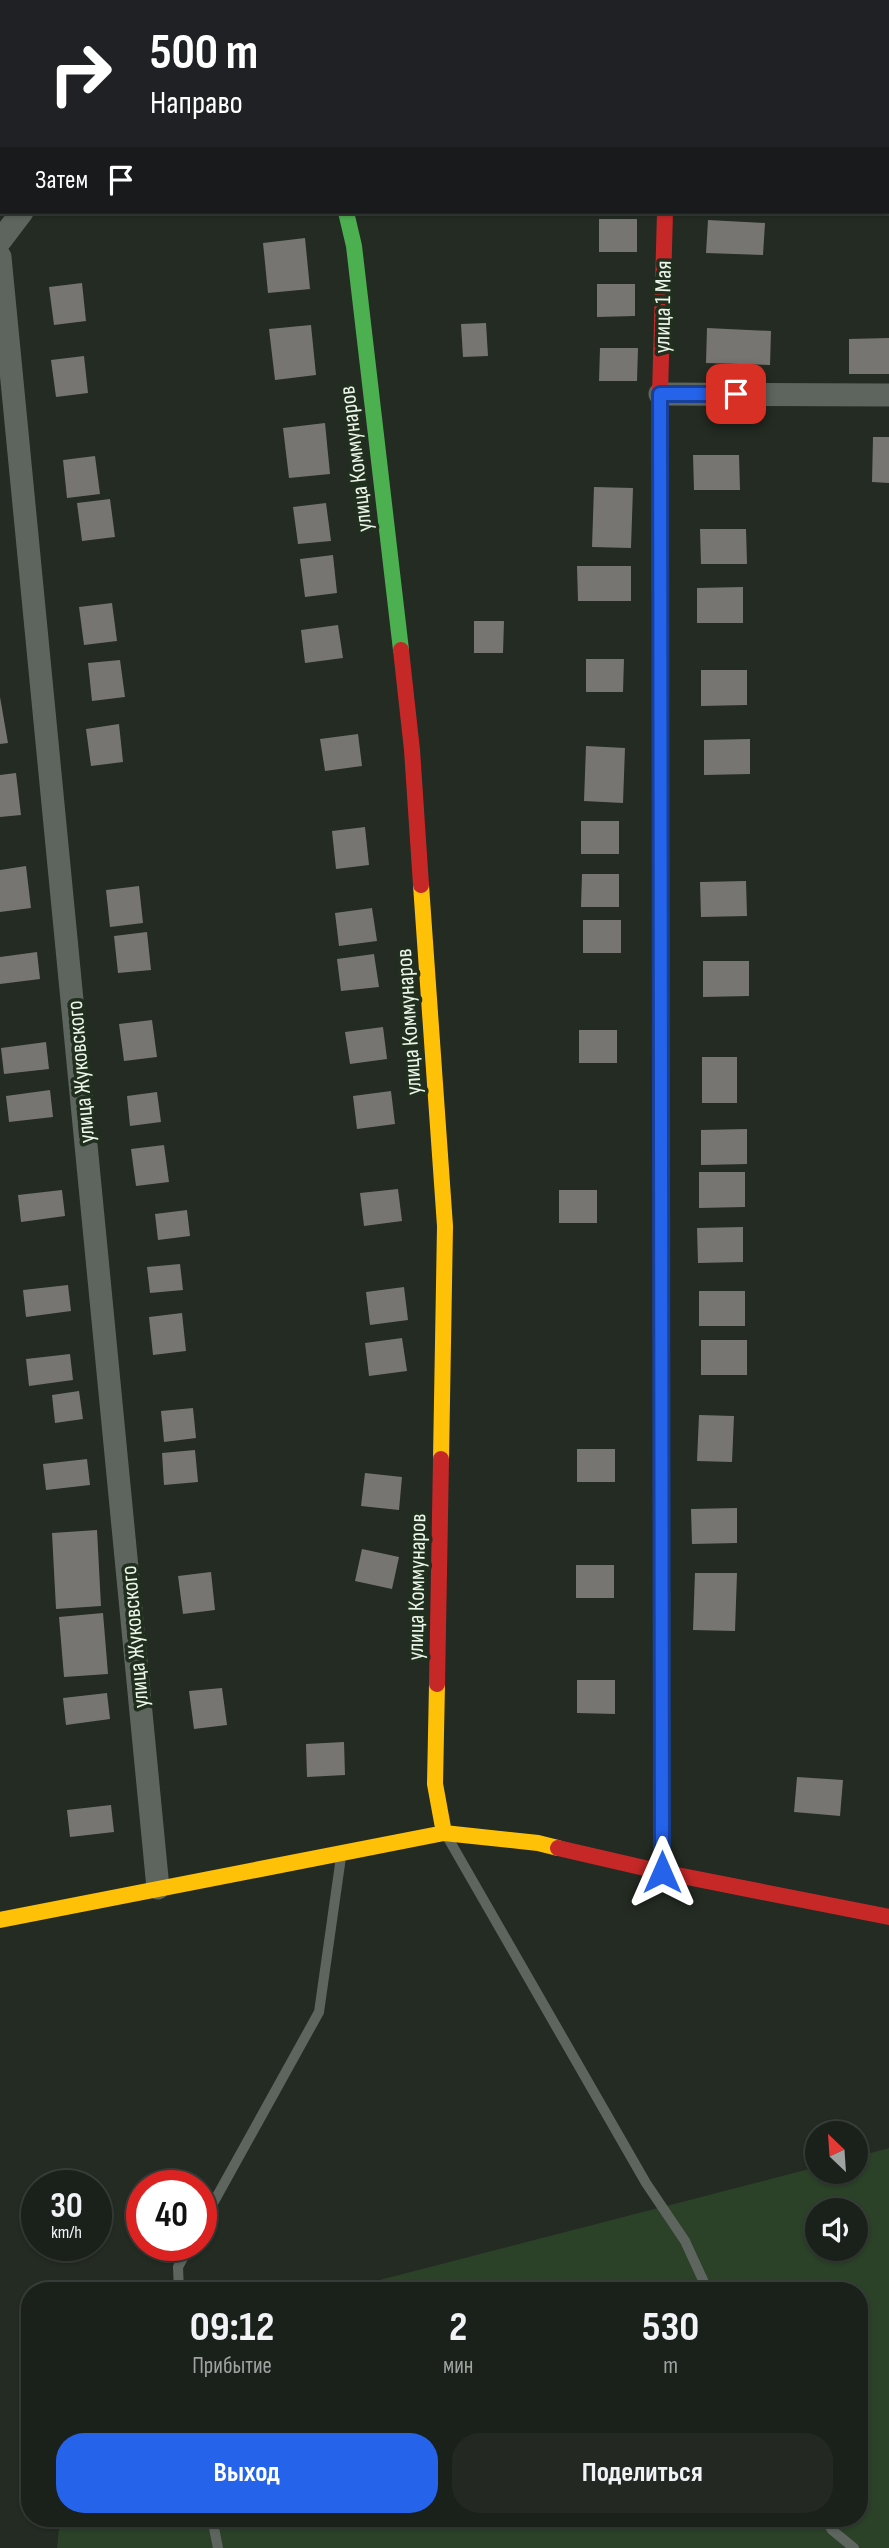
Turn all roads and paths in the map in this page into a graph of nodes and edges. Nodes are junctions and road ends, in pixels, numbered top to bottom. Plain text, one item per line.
1 (20, 214) edge
2 (346, 214) edge
3 (664, 214) edge
4 (0, 240) edge
5 (0, 257) edge
6 (660, 394) junction
7 (889, 395) edge
8 (444, 1833) junction
9 (342, 1852) junction
10 (662, 1872) junction
11 (158, 1888) junction
12 (889, 1917) edge
13 (0, 1920) edge
14 (217, 2196) edge
15 (181, 2261) edge
16 (179, 2282) edge
17 (704, 2282) edge
18 (214, 2527) edge
19 (830, 2527) edge
20 (218, 2548) edge
21 (854, 2548) edge

1 - 4 street
2 - 8 main road, улица Коммунаров
3 - 6 main road, улица 1 Мая
5 - 11 street, улица Жуковского
6 - 7 street
6 - 10 main road, улица 1 Мая
8 - 9 main road
8 - 10 main road
8 - 17 lane
9 - 11 main road
9 - 14 lane
10 - 12 main road
11 - 13 main road
15 - 16 lane
18 - 20 lane
19 - 21 lane

